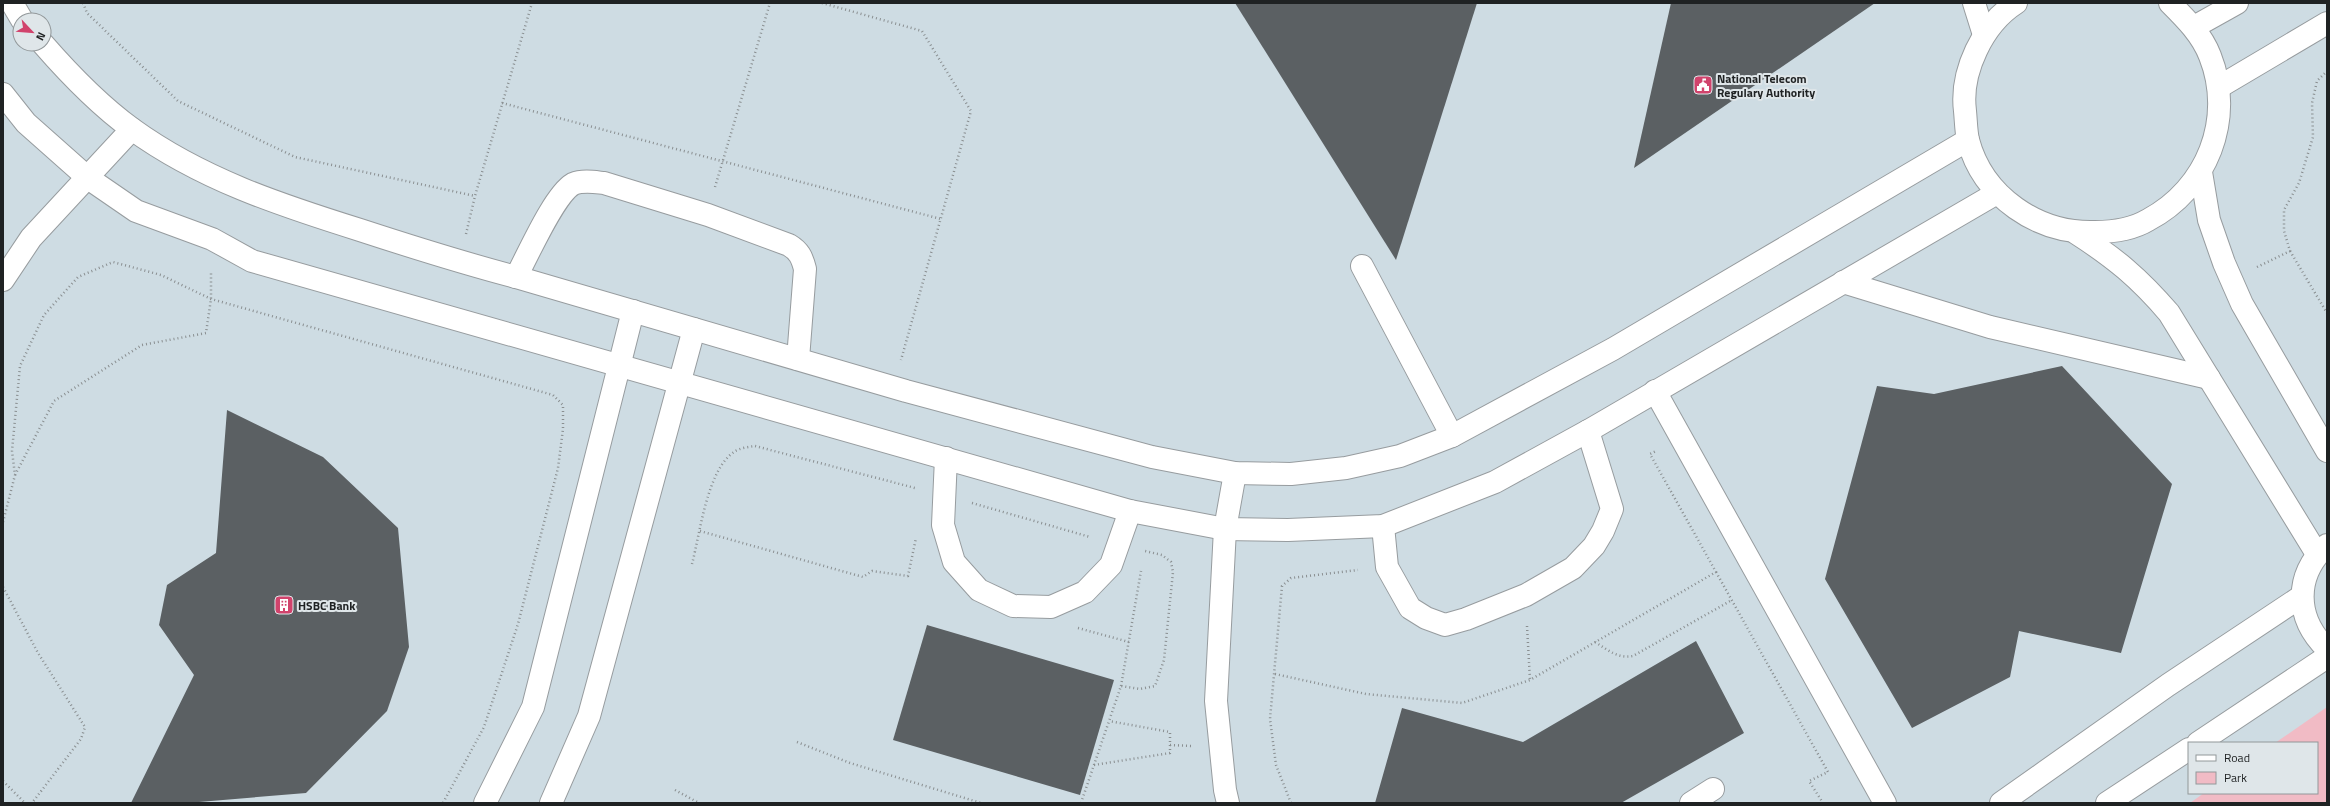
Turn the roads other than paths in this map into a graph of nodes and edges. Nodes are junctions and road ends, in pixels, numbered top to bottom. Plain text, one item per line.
1 (12, 3) edge
2 (1974, 3) edge
3 (2016, 3) edge
4 (2170, 3) edge
5 (2237, 3) edge
6 (17, 12) edge
7 (2327, 23) edge
8 (2194, 27) junction
9 (1984, 35) junction
10 (50, 52) edge
11 (2219, 87) junction
12 (3, 94) edge
13 (132, 129) junction
14 (1968, 140) junction
15 (2201, 172) junction
16 (88, 178) junction
17 (1997, 193) junction
18 (2076, 233) junction
19 (1362, 266) dead end
20 (516, 276) junction
21 (3, 280) edge
22 (1843, 282) junction
23 (633, 311) junction
24 (694, 329) junction
25 (798, 359) junction
26 (621, 366) junction
27 (2209, 378) junction
28 (679, 383) junction
29 (1655, 390) junction
30 (1588, 431) junction
31 (1452, 436) junction
32 (2327, 451) edge
33 (946, 458) junction
34 (1235, 473) junction
35 (1130, 511) junction
36 (1382, 526) junction
37 (1226, 528) junction
38 (2322, 549) edge
39 (2302, 596) junction
40 (2327, 649) edge
41 (2327, 657) edge
42 (2200, 742) edge
43 (2188, 750) edge
44 (1713, 789) dead end
45 (485, 803) edge
46 (551, 803) edge
47 (1228, 803) edge
48 (1691, 803) edge
49 (1885, 803) edge
50 (2001, 803) edge
51 (2108, 803) edge

1 - 6 street
2 - 9 street
3 - 9 street
4 - 8 street
5 - 8 street
7 - 11 street
8 - 11 street
9 - 14 street
10 - 13 street
11 - 15 street
12 - 16 street
13 - 16 street
13 - 20 street
14 - 17 street
14 - 31 street
15 - 18 street
15 - 32 street
16 - 21 street
16 - 26 street
17 - 18 street
17 - 22 street
18 - 27 street
19 - 31 street
20 - 23 street
20 - 25 street
22 - 27 street
22 - 29 street
23 - 24 street
23 - 26 street
24 - 25 street
24 - 28 street
25 - 34 street
26 - 28 street
26 - 45 street
27 - 38 street
28 - 33 street
28 - 46 street
29 - 30 street
29 - 49 street
30 - 36 street
30 - 36 street
31 - 34 street
33 - 35 street
33 - 35 street
34 - 37 street
35 - 37 street
36 - 37 street
37 - 47 street
38 - 39 street
39 - 40 street
39 - 50 street
41 - 42 street
43 - 51 street
44 - 48 street

